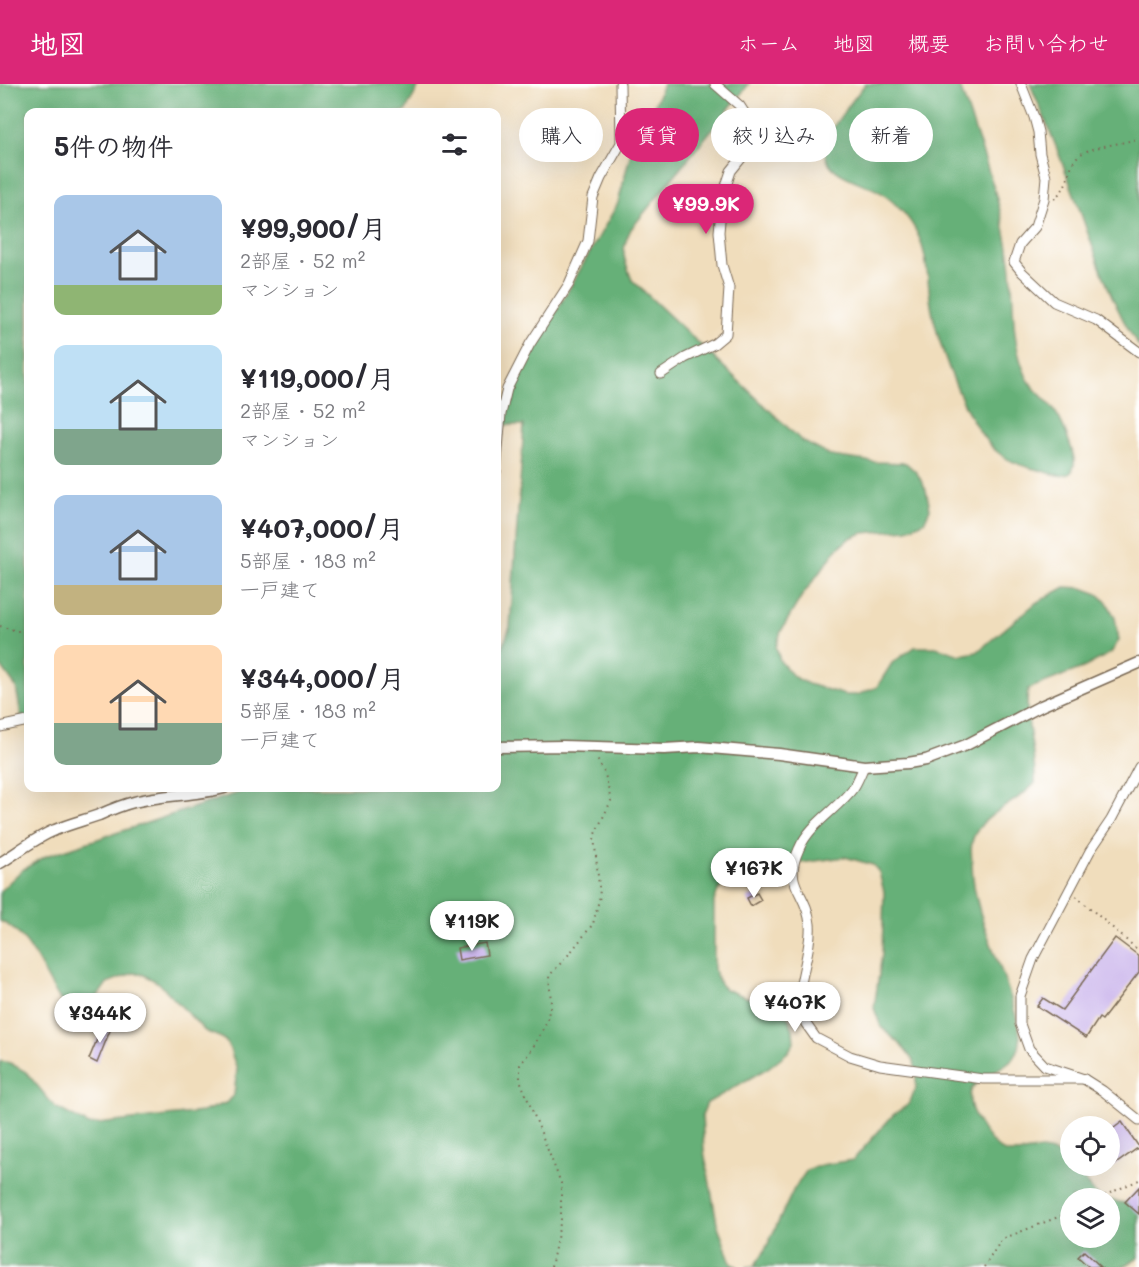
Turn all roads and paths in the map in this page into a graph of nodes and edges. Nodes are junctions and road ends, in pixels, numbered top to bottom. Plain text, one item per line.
1 (620, 84) edge
2 (714, 84) edge
3 (1021, 84) edge
4 (1139, 138) edge
5 (1041, 207) junction
6 (1139, 352) edge
7 (661, 374) dead end
8 (501, 414) edge
9 (0, 626) edge
10 (24, 631) edge
11 (1139, 663) edge
12 (24, 722) edge
13 (0, 727) edge
14 (501, 747) edge
15 (592, 748) junction
16 (864, 766) junction
17 (1139, 767) edge
18 (166, 792) edge
19 (195, 792) edge
20 (0, 863) edge
21 (1069, 890) junction
22 (1139, 951) edge
23 (1084, 1079) junction
24 (1139, 1120) edge
25 (1139, 1180) edge
26 (1120, 1189) edge
27 (1060, 1216) edge
28 (551, 1267) edge
29 (984, 1267) edge

1 - 8 street
2 - 7 street
3 - 5 street
4 - 5 path
5 - 6 street
9 - 10 path
11 - 16 street
12 - 13 street
14 - 15 street
15 - 16 street
15 - 28 path
16 - 23 street
17 - 21 street
18 - 19 street
18 - 20 street
21 - 22 path
21 - 23 street
23 - 24 street
25 - 26 path
27 - 29 path

